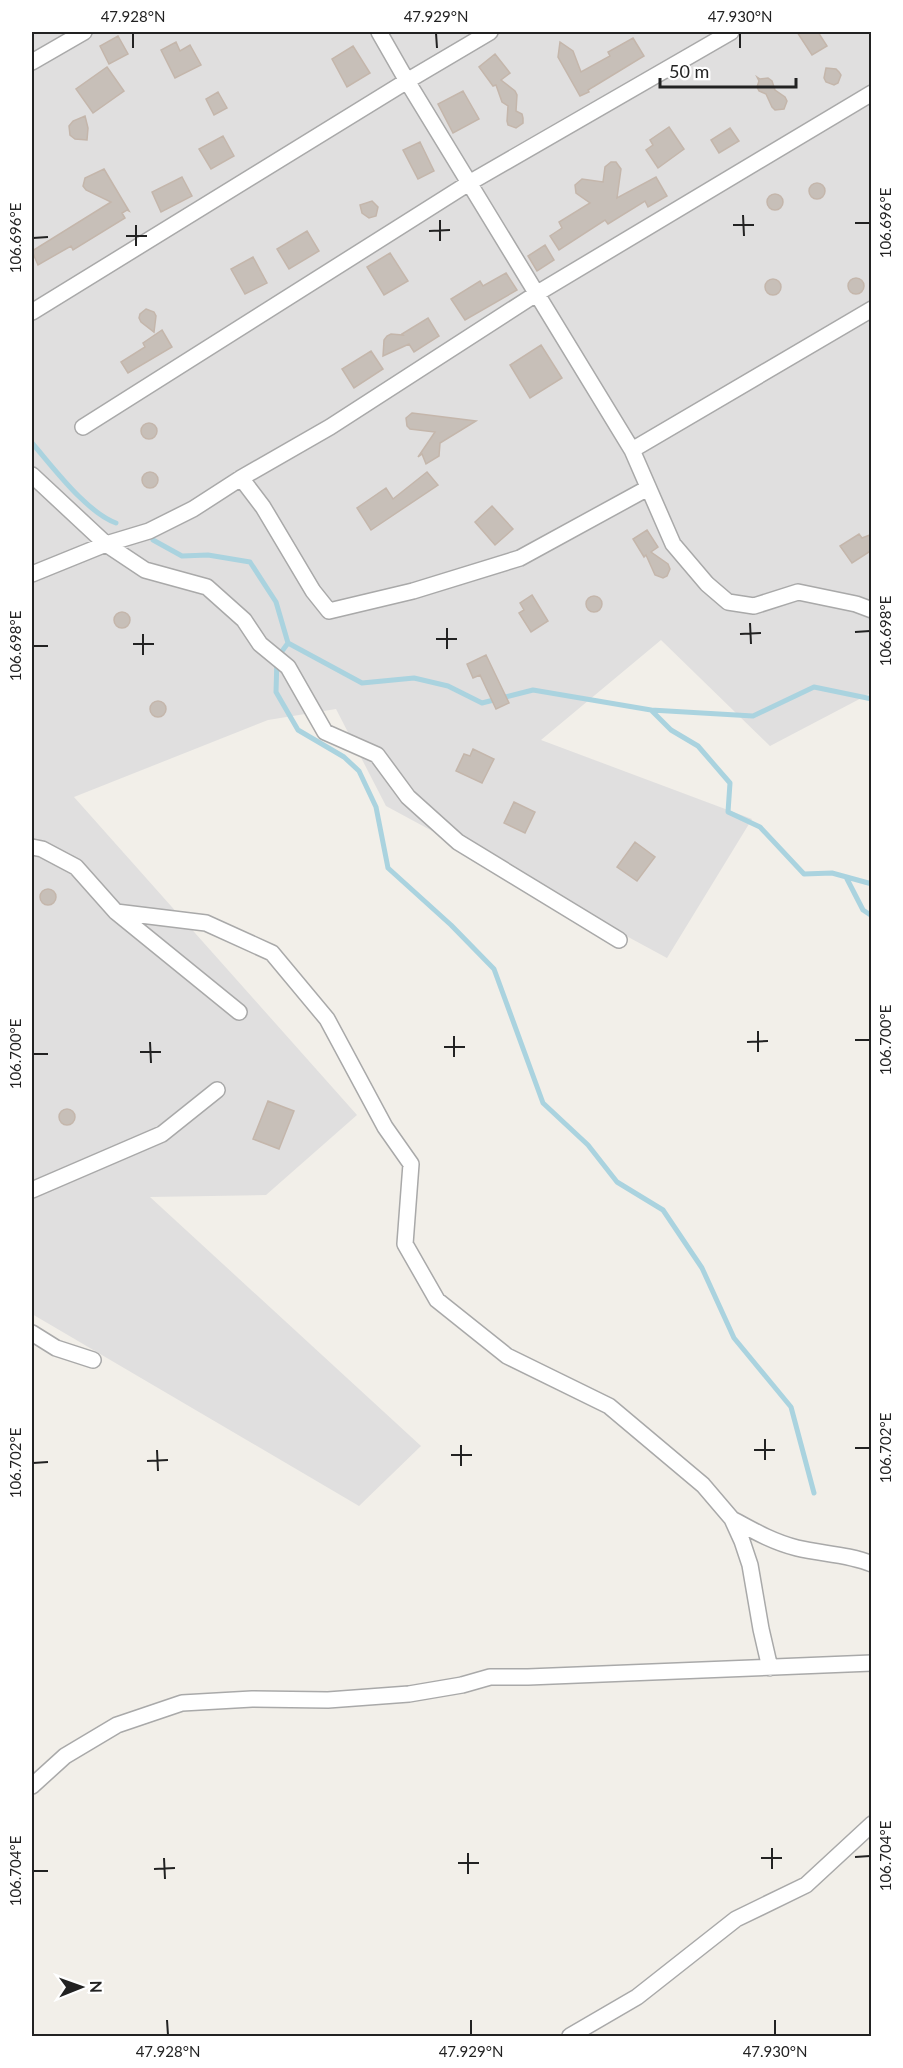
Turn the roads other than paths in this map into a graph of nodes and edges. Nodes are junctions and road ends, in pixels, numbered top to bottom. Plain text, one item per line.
1 (84, 32) edge
2 (379, 32) edge
3 (490, 32) edge
4 (730, 32) edge
5 (32, 62) edge
6 (407, 81) junction
7 (872, 93) edge
8 (469, 183) junction
9 (536, 294) junction
10 (872, 309) edge
11 (32, 312) edge
12 (83, 427) dead end
13 (632, 450) junction
14 (32, 475) edge
15 (241, 478) junction
16 (648, 488) junction
17 (106, 544) junction
18 (32, 574) edge
19 (872, 610) edge
20 (32, 847) edge
21 (116, 912) junction
22 (619, 940) dead end
23 (239, 1012) dead end
24 (217, 1090) dead end
25 (32, 1190) edge
26 (32, 1333) edge
27 (93, 1360) dead end
28 (732, 1519) junction
29 (872, 1564) edge
30 (872, 1663) edge
31 (770, 1668) junction
32 (32, 1786) edge
33 (872, 1824) edge
34 (570, 2037) edge

1 - 5 street
2 - 6 street
3 - 6 street
4 - 8 street
6 - 8 street
6 - 11 street
7 - 9 street
8 - 9 street
8 - 12 street
9 - 13 street
9 - 15 street
10 - 13 street
13 - 16 street
14 - 17 street
15 - 16 street
15 - 17 street
16 - 19 street
17 - 18 street
17 - 22 street
20 - 21 street
21 - 23 street
21 - 28 street
24 - 25 street
26 - 27 street
28 - 29 street
28 - 31 street
30 - 31 street
31 - 32 street
33 - 34 street

